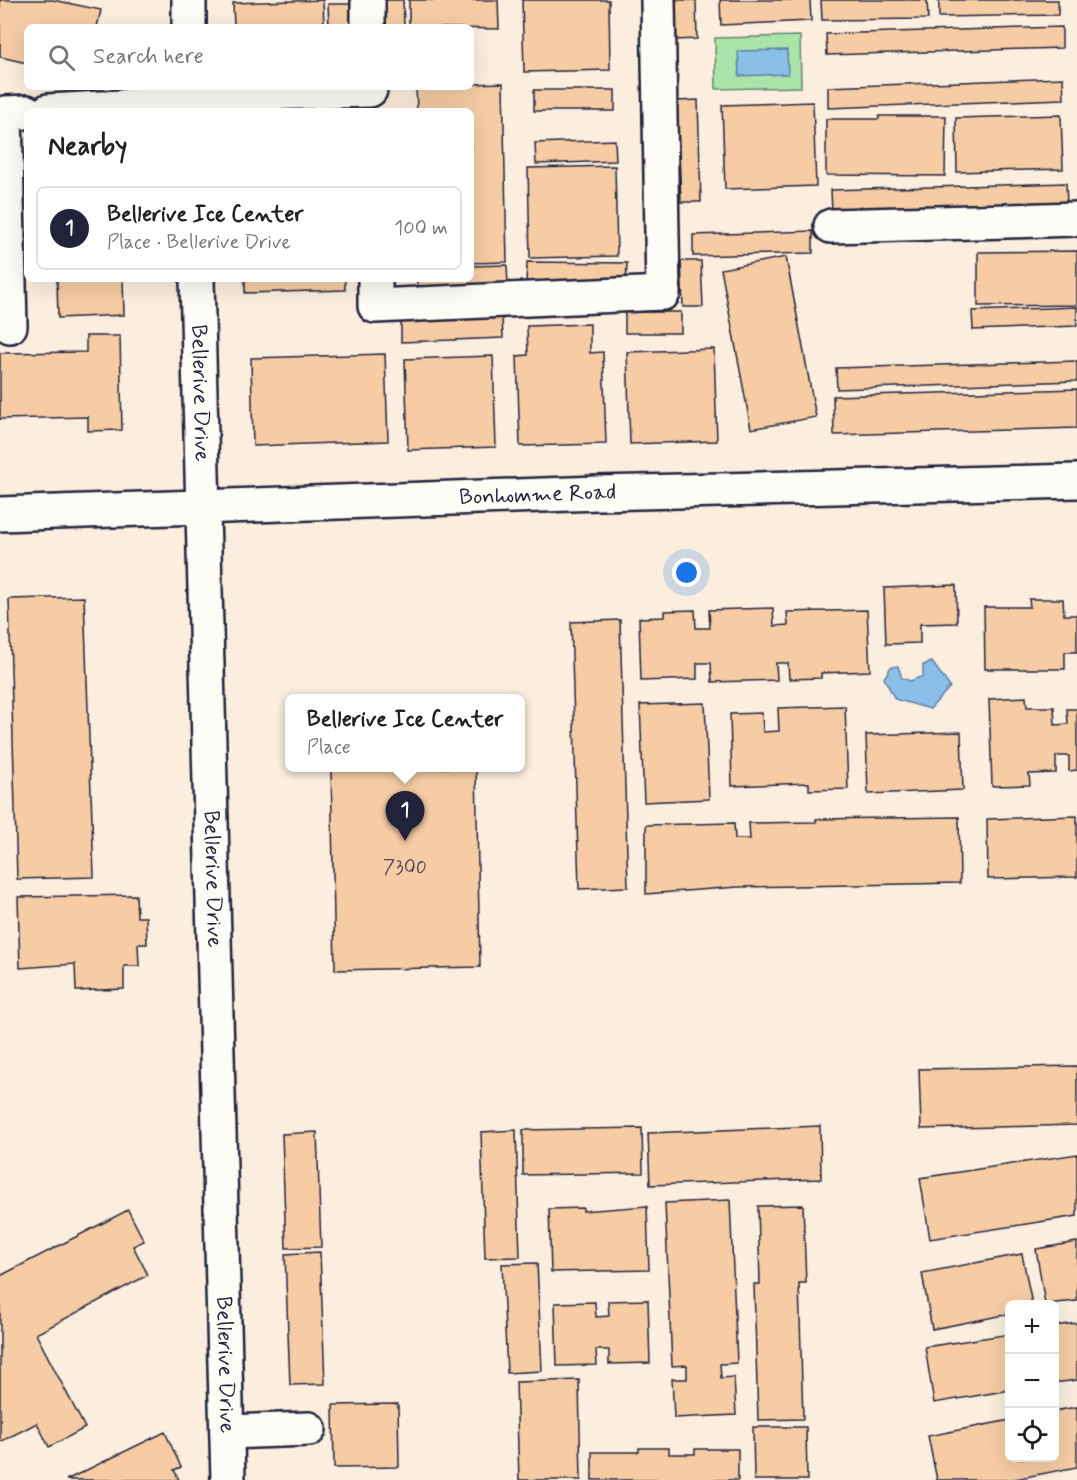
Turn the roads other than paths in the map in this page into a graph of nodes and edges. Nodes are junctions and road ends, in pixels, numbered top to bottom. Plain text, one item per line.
1 (189, 0) edge
2 (368, 0) edge
3 (658, 0) edge
4 (189, 24) edge
5 (369, 24) edge
6 (370, 96) edge
7 (191, 98) edge
8 (103, 108) edge
9 (24, 112) edge
10 (1077, 219) edge
11 (831, 226) dead end
12 (197, 282) edge
13 (375, 282) edge
14 (10, 326) dead end
15 (1077, 481) edge
16 (204, 508) junction
17 (0, 514) edge
18 (309, 1429) dead end
19 (227, 1432) junction
20 (228, 1480) edge

1 - 4 street
2 - 5 street
3 - 13 street
6 - 7 street
7 - 8 street
9 - 14 street
10 - 11 street
12 - 16 street, Bellerive Drive
15 - 16 street, Bonhomme Road
16 - 17 street, Bonhomme Road
16 - 19 street, Bellerive Drive
18 - 19 street
19 - 20 street, Bellerive Drive

